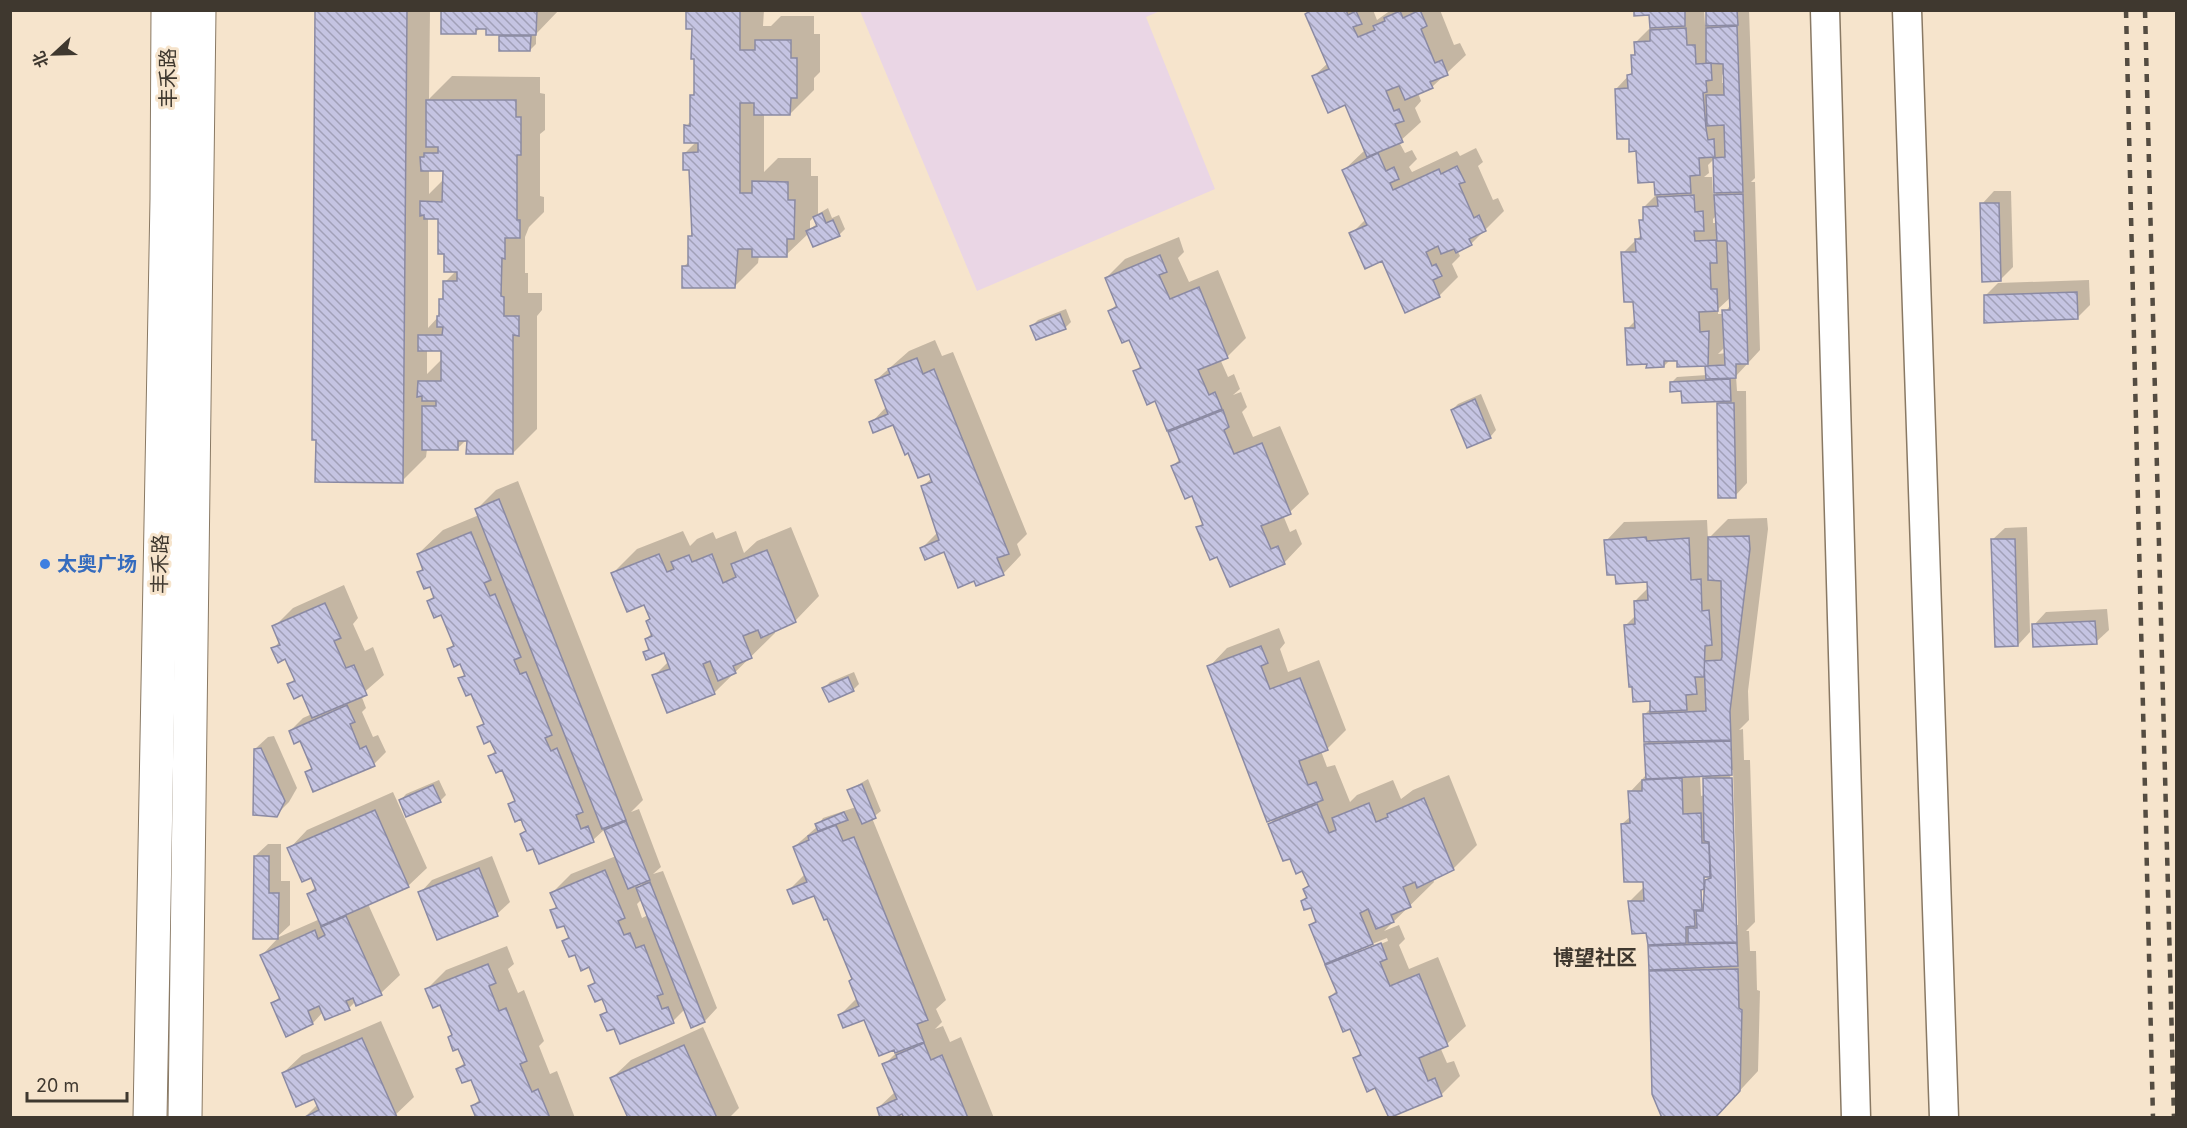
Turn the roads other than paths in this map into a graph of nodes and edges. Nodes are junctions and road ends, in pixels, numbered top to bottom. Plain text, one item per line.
1 (168, 10) edge
2 (199, 10) edge
3 (1825, 10) edge
4 (1907, 10) edge
5 (150, 1118) edge
6 (185, 1118) edge
7 (1856, 1118) edge
8 (1944, 1118) edge

1 - 5 main road, 丰禾路
2 - 6 main road, 丰禾路
3 - 7 street
4 - 8 street

